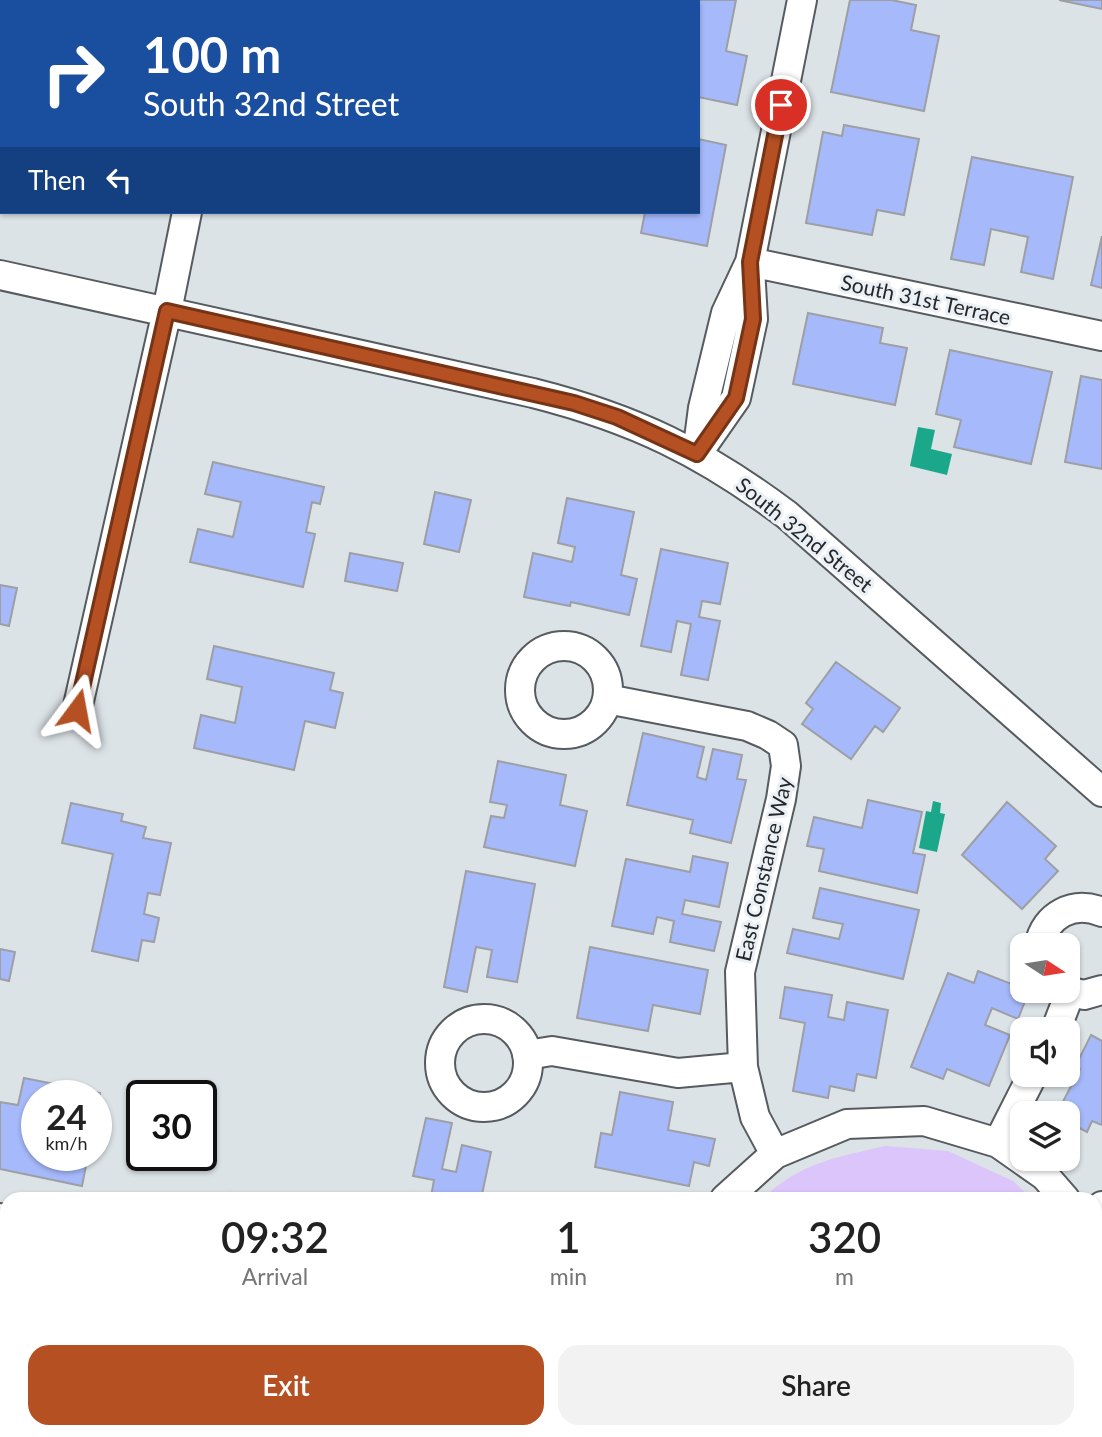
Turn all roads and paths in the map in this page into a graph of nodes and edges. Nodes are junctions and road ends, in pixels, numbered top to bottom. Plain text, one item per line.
1 (802, 0) edge
2 (186, 214) edge
3 (750, 262) junction
4 (0, 275) edge
5 (167, 311) junction
6 (1102, 336) edge
7 (719, 342) junction
8 (747, 346) junction
9 (697, 454) junction
10 (607, 699) dead end
11 (77, 710) dead end
12 (1102, 792) edge
13 (1102, 912) edge
14 (1042, 933) edge
15 (1102, 990) edge
16 (1080, 994) edge
17 (527, 1055) dead end
18 (743, 1067) junction
19 (1026, 1087) edge
20 (998, 1143) junction
21 (775, 1154) junction
22 (733, 1192) edge
23 (1059, 1192) edge

1 - 3 street
2 - 5 street
3 - 6 street, South 31st Terrace
3 - 7 street
3 - 8 street
4 - 5 street, South 32nd Street
5 - 9 street, South 32nd Street
5 - 11 street
7 - 8 street
7 - 9 street
8 - 9 street
9 - 12 street, South 32nd Street
10 - 18 street, East Constance Way
13 - 14 street
15 - 16 street
17 - 18 street
18 - 21 street, East Constance Way
19 - 20 street
20 - 21 street
20 - 23 street
21 - 22 street

